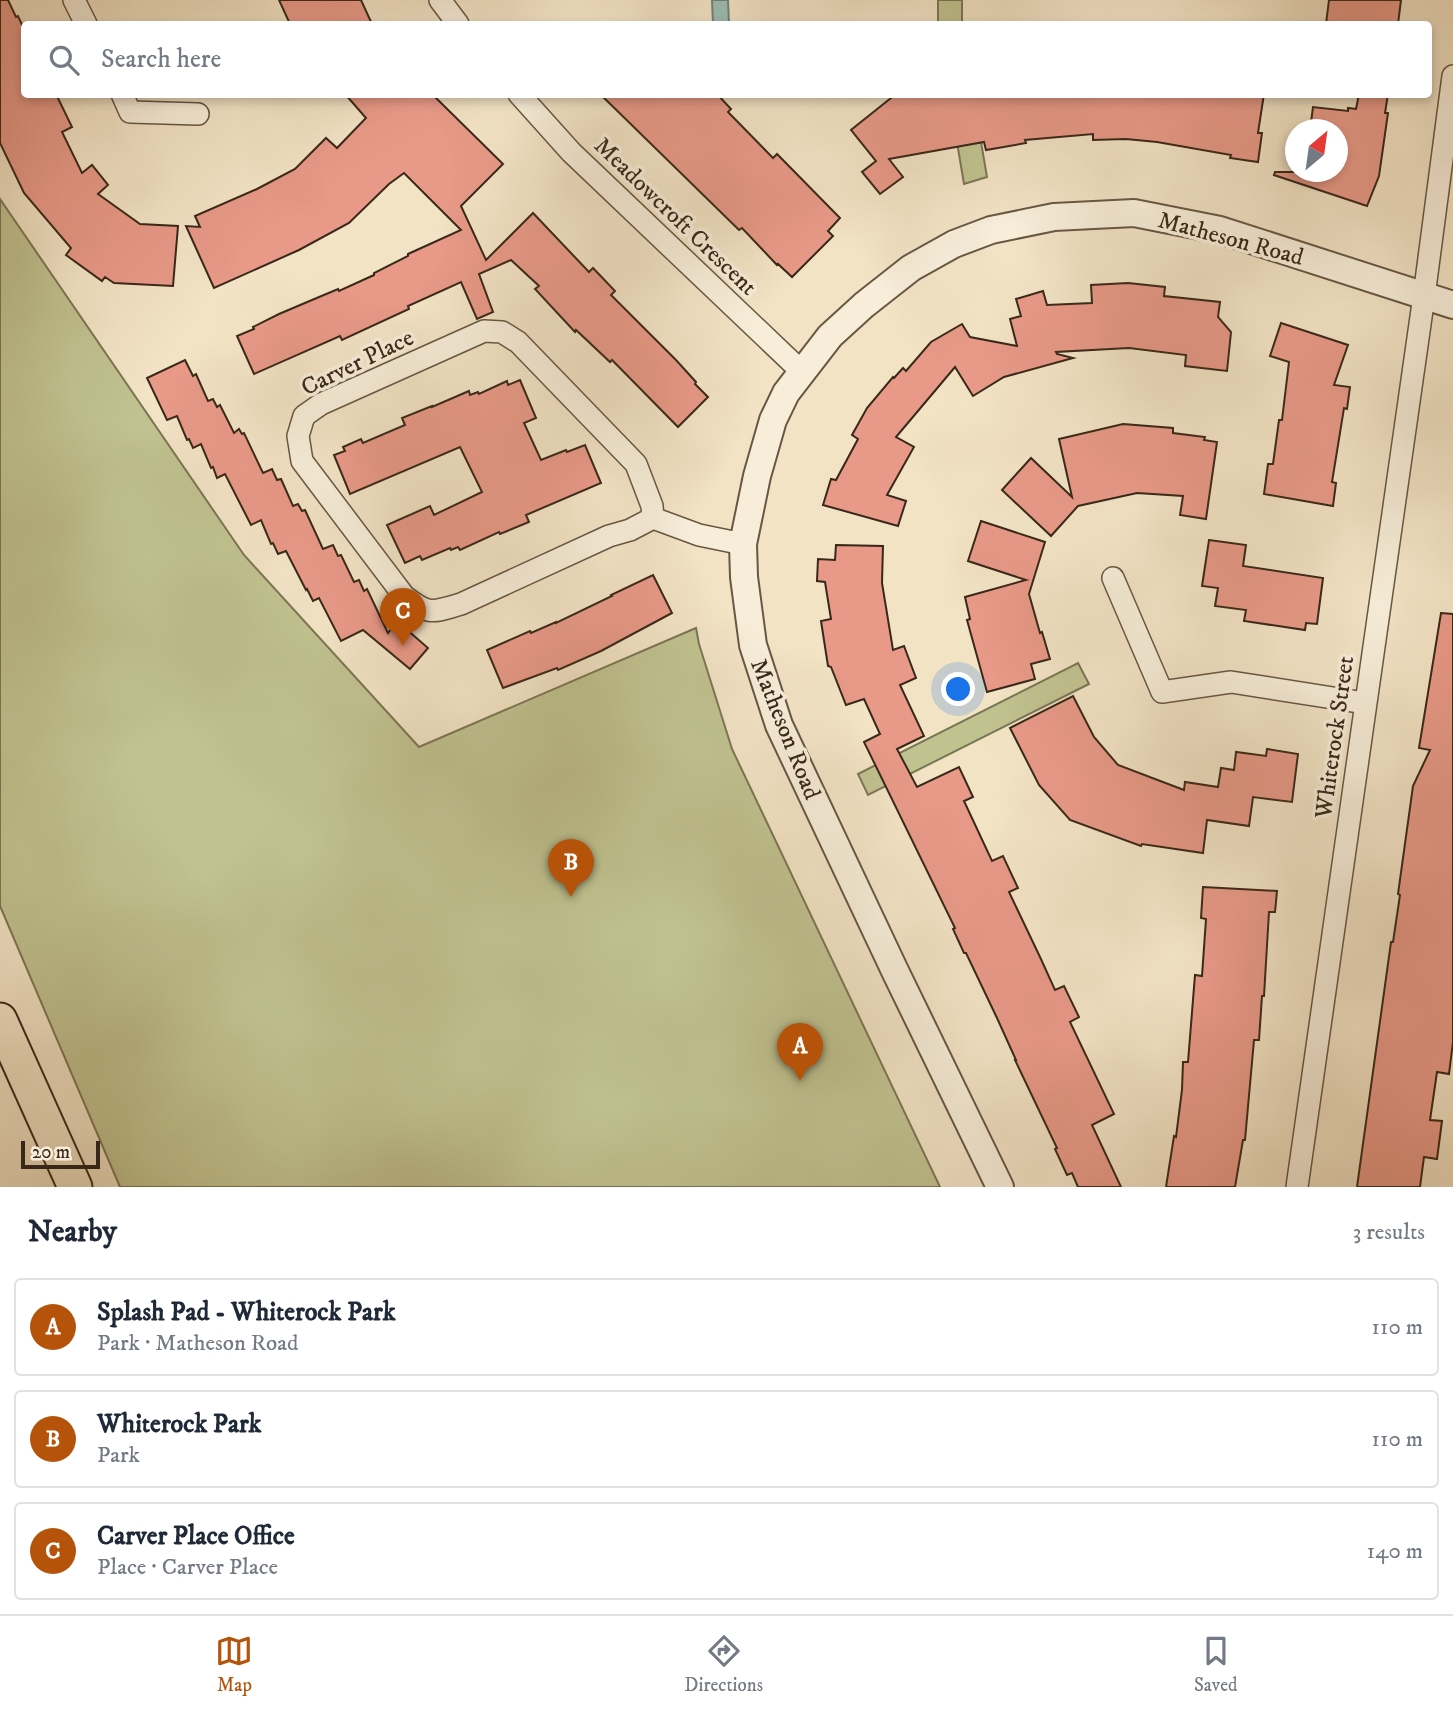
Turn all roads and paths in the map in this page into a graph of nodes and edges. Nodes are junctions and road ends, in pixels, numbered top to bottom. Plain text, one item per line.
1 (74, 0) edge
2 (440, 0) edge
3 (84, 21) edge
4 (456, 21) edge
5 (1453, 76) edge
6 (124, 98) edge
7 (523, 98) edge
8 (198, 114) dead end
9 (1424, 296) junction
10 (1453, 305) edge
11 (801, 371) junction
12 (653, 518) junction
13 (743, 544) junction
14 (1113, 578) dead end
15 (1365, 703) junction
16 (0, 1020) edge
17 (75, 1187) edge
18 (1000, 1187) edge
19 (1297, 1187) edge

1 - 3 street
2 - 4 street
5 - 9 street, Whiterock Street
6 - 8 street
7 - 11 street, Meadowcroft Crescent
9 - 10 street, Matheson Road
9 - 11 street, Matheson Road
9 - 15 street, Whiterock Street
11 - 13 street, Matheson Road
12 - 12 street, Carver Place
12 - 13 street
13 - 18 street, Matheson Road
14 - 15 street
15 - 19 street, Whiterock Street
16 - 17 main road

